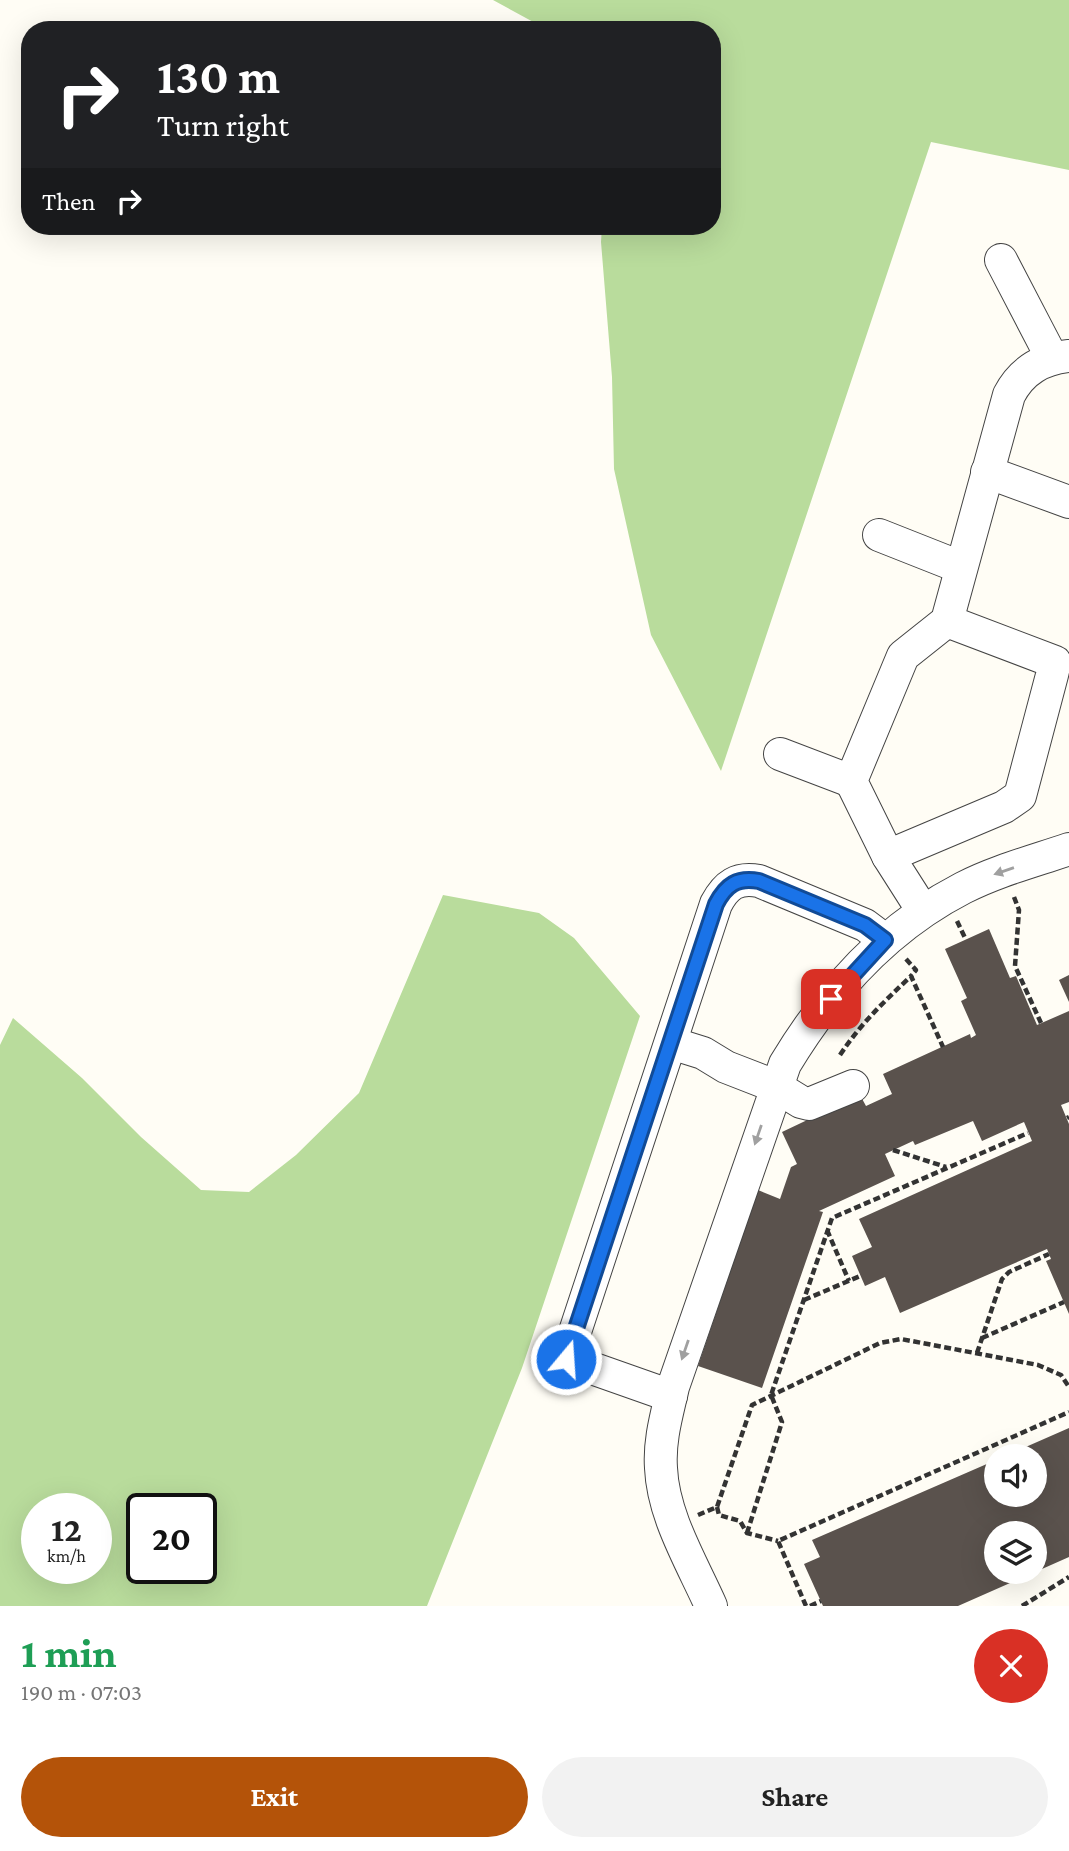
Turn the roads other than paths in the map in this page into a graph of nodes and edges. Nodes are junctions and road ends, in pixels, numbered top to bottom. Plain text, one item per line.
1 (1001, 260) dead end
2 (1060, 357) edge
3 (988, 472) junction
4 (1069, 502) edge
5 (879, 535) dead end
6 (960, 567) junction
7 (947, 621) junction
8 (1062, 661) edge
9 (780, 754) dead end
10 (851, 782) junction
11 (1069, 849) edge
12 (888, 856) junction
13 (923, 911) junction
14 (892, 945) junction
15 (671, 1043) junction
16 (775, 1086) junction
17 (853, 1086) dead end
18 (671, 1396) junction
19 (711, 1606) edge

1 - 2 lane
2 - 3 lane
3 - 4 lane
3 - 6 lane
5 - 6 lane
6 - 7 lane
7 - 8 lane
7 - 10 lane
8 - 12 lane
9 - 10 lane
10 - 12 lane
11 -> 13 lane
12 - 13 lane
13 - 14 lane
14 - 15 lane
14 - 16 lane
15 - 16 lane
15 - 18 lane
16 - 17 lane
16 -> 18 lane
18 - 19 lane

